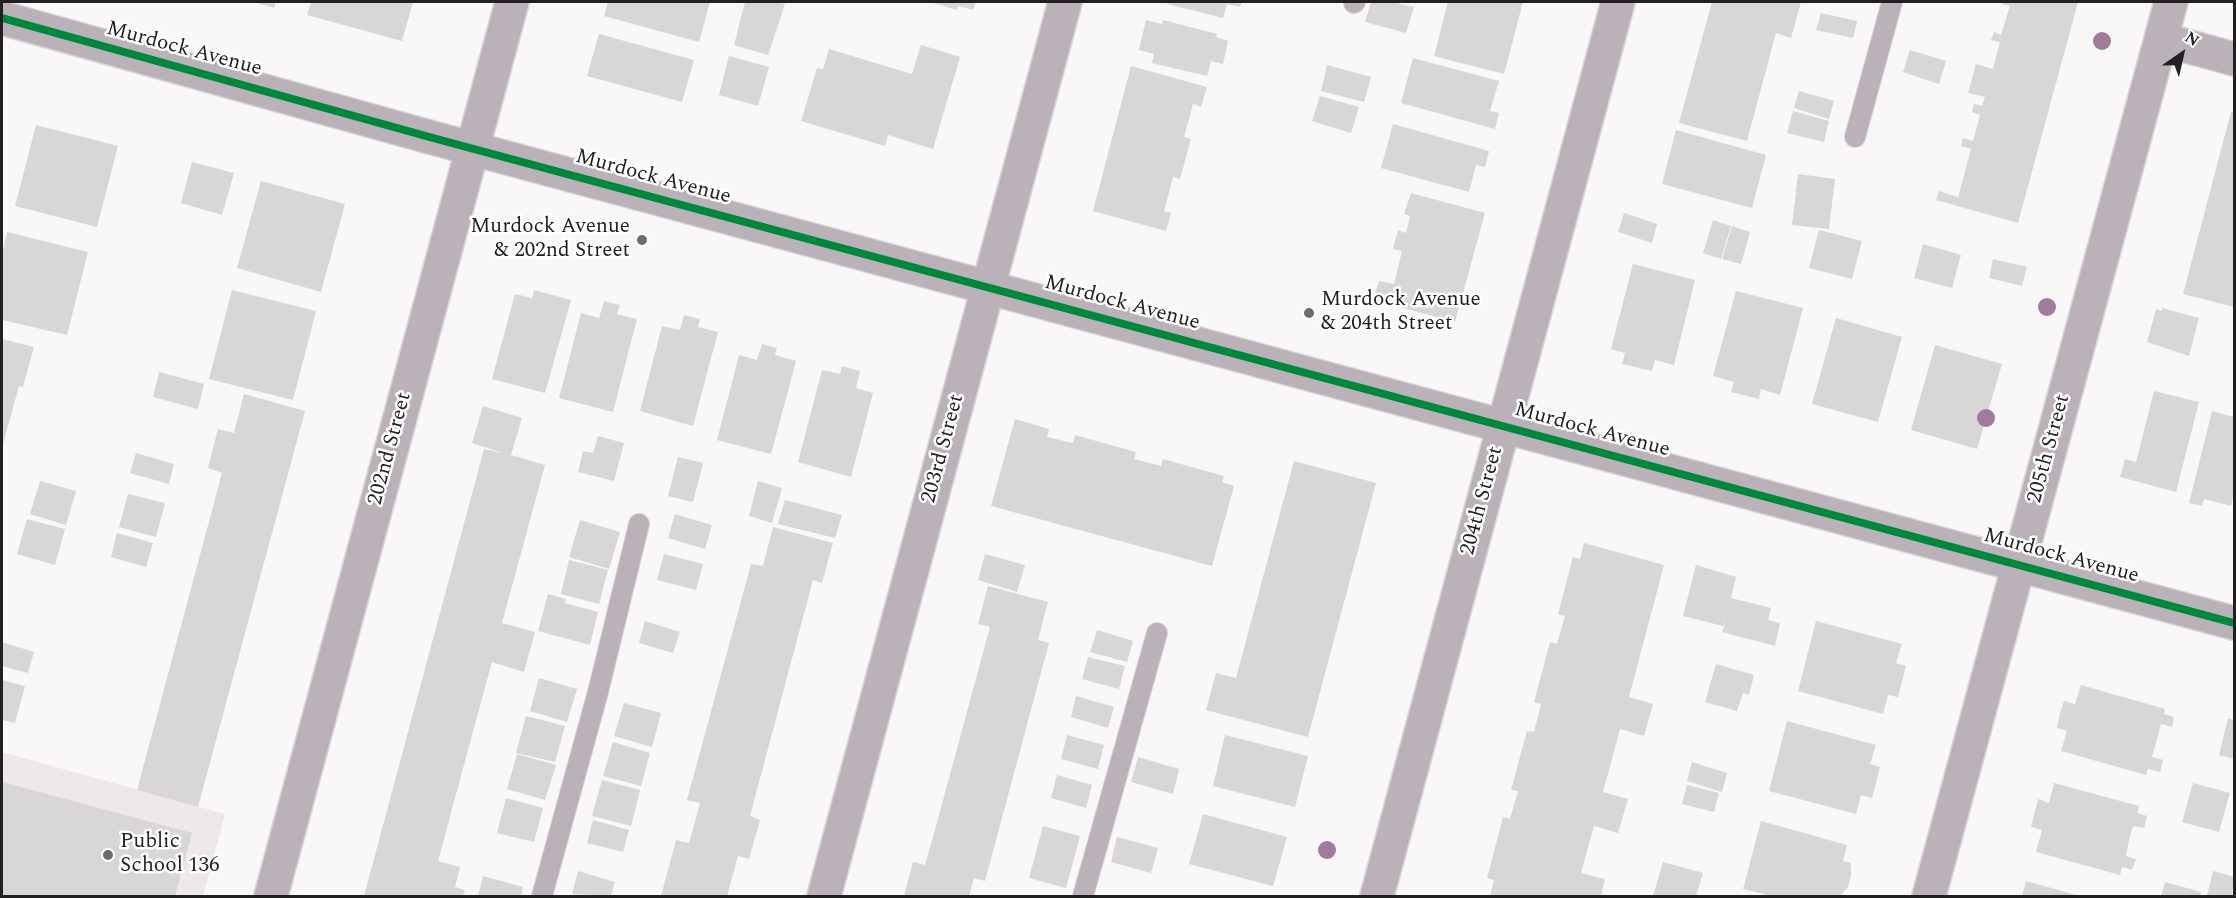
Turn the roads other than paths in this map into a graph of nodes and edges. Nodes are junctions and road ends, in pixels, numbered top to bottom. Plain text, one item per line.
1 (512, 2) edge
2 (1065, 2) edge
3 (1618, 2) edge
4 (1892, 2) edge
5 (2171, 2) edge
6 (2, 18) edge
7 (2161, 39) junction
8 (2235, 59) edge
9 (1855, 137) dead end
10 (472, 148) junction
11 (988, 287) junction
12 (1503, 426) junction
13 (639, 525) dead end
14 (2019, 565) junction
15 (2235, 623) edge
16 (1158, 633) dead end
17 (271, 897) edge
18 (542, 897) edge
19 (824, 897) edge
20 (1083, 897) edge
21 (1377, 897) edge
22 (1929, 897) edge

1 - 10 street, 202nd Street
2 - 11 street, 203rd Street
3 - 12 street, 204th Street
4 - 9 lane
5 - 7 street, 205th Street
6 - 10 street, Murdock Avenue
7 - 8 street
7 - 14 street, 205th Street
10 - 11 street, Murdock Avenue
10 - 17 street, 202nd Street
11 - 12 street, Murdock Avenue
11 - 19 street, 203rd Street
12 - 14 street, Murdock Avenue
12 - 21 street, 204th Street
13 - 18 lane
14 - 15 street, Murdock Avenue
14 - 22 street, 205th Street
16 - 20 lane

